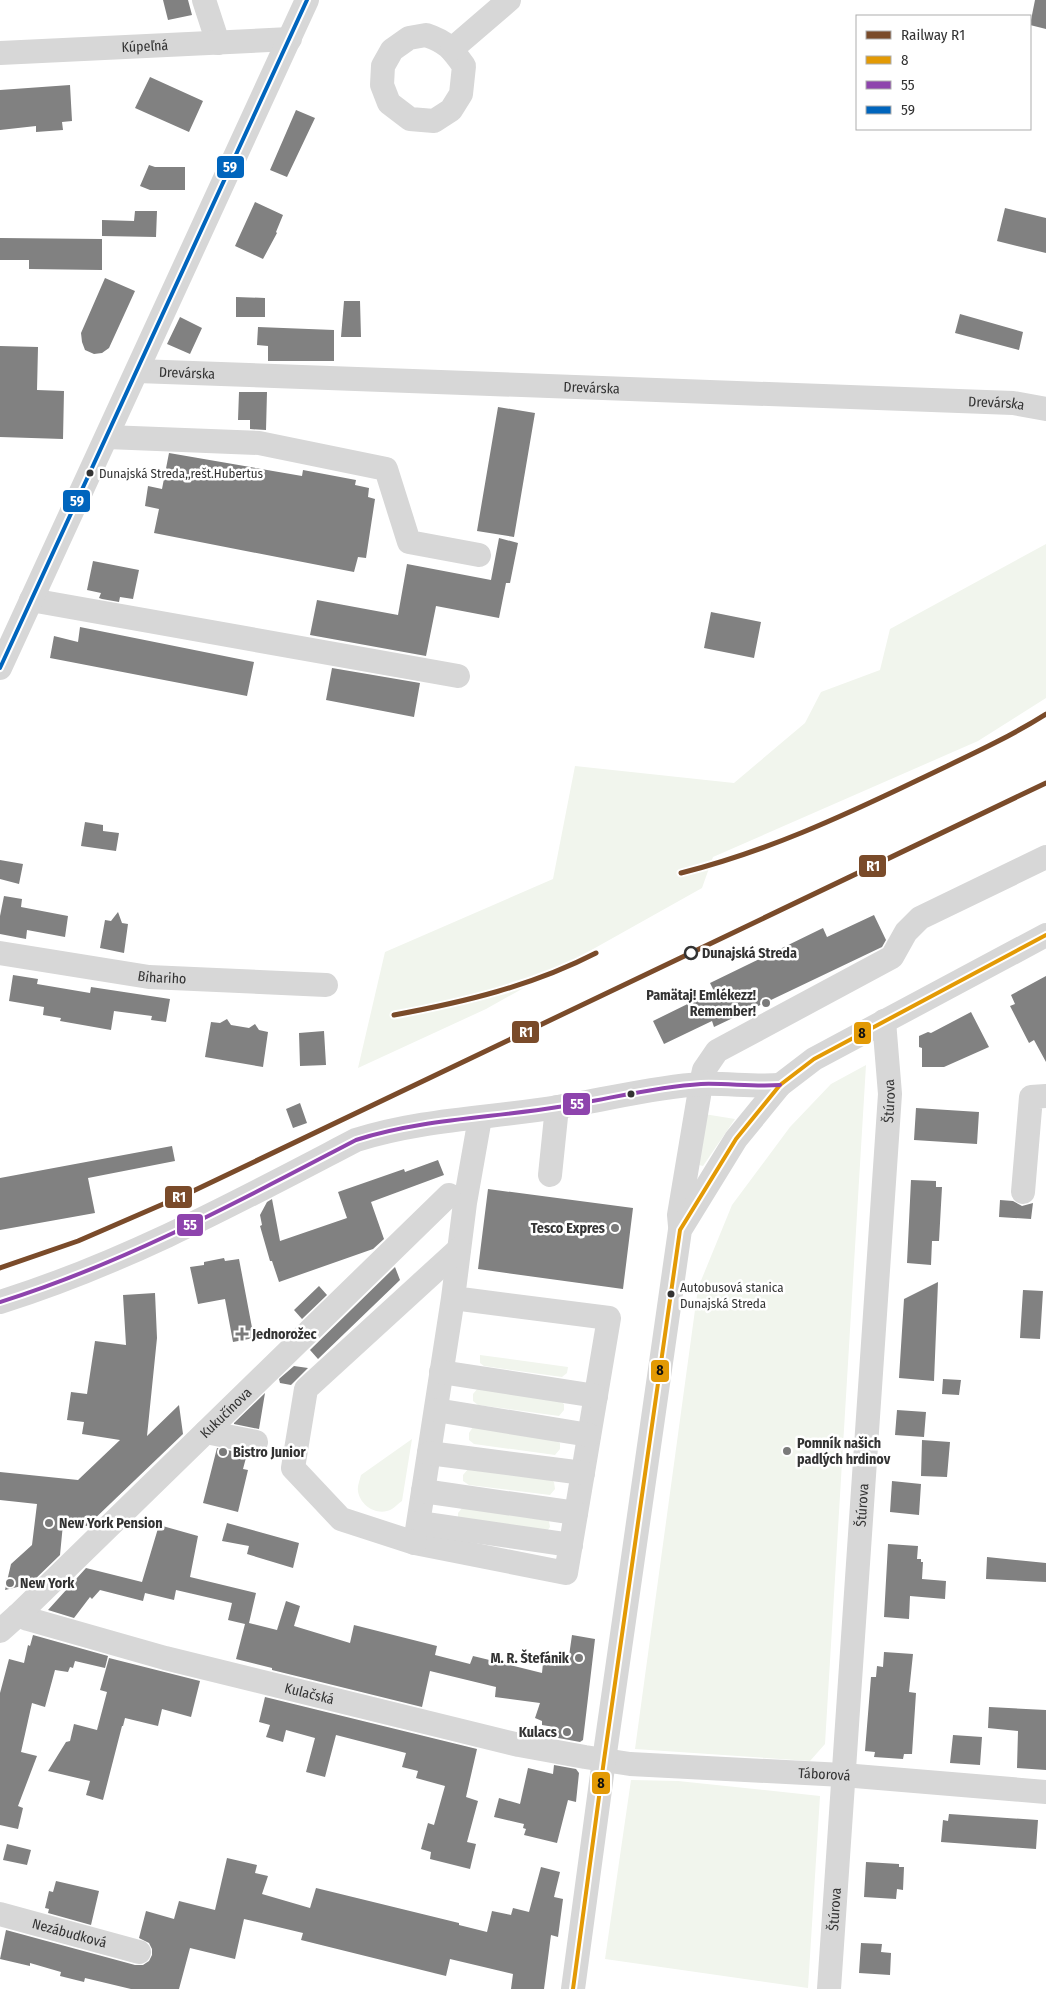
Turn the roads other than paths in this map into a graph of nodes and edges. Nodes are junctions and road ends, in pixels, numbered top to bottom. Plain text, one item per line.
1 (204, 0) edge
2 (307, 0) edge
3 (509, 0) edge
4 (290, 39) junction
5 (218, 43) junction
6 (452, 49) dead end
7 (0, 52) edge
8 (137, 371) junction
9 (1046, 409) edge
10 (107, 437) junction
11 (479, 555) dead end
12 (31, 600) junction
13 (0, 668) edge
14 (458, 676) dead end
15 (1046, 857) edge
16 (1046, 935) edge
17 (0, 953) edge
18 (326, 985) dead end
19 (884, 1021) junction
20 (701, 1084) junction
21 (780, 1085) junction
22 (1046, 1096) edge
23 (557, 1108) junction
24 (480, 1118) junction
25 (1036, 1153) edge
26 (550, 1175) dead end
27 (1023, 1192) dead end
28 (449, 1194) dead end
29 (680, 1230) junction
30 (459, 1249) junction
31 (452, 1298) junction
32 (0, 1302) edge
33 (441, 1372) junction
34 (596, 1396) junction
35 (436, 1410) junction
36 (206, 1432) junction
37 (589, 1435) junction
38 (256, 1442) dead end
39 (429, 1453) junction
40 (582, 1473) junction
41 (423, 1491) junction
42 (576, 1513) junction
43 (417, 1533) junction
44 (18, 1615) junction
45 (0, 1631) edge
46 (604, 1760) junction
47 (843, 1775) junction
48 (1046, 1792) edge
49 (0, 1914) edge
50 (139, 1952) dead end
51 (573, 1989) edge
52 (829, 1989) edge

1 - 5 street
2 - 4 street
3 - 6 street
4 - 5 street, Kúpeľná
4 - 8 street
5 - 7 street, Kúpeľná
8 - 9 street, Drevárska
8 - 10 street
10 - 11 street
10 - 12 street
12 - 13 street
12 - 14 street
15 - 20 street
16 - 19 street
17 - 18 street, Bihariho
19 - 21 street
19 - 47 street, Štúrova
20 - 21 street
20 - 23 street
20 - 29 street
21 - 29 street
22 - 25 street
23 - 24 street
23 - 26 street
24 - 30 street
24 - 32 street
25 - 27 street
28 - 36 street, Kukučínova
29 - 46 street
30 - 31 street
30 - 43 street
31 - 33 street
31 - 34 street
33 - 34 street
33 - 35 street
34 - 37 street
35 - 37 street
35 - 39 street
36 - 38 street
36 - 44 street, Kukučínova
37 - 40 street
39 - 40 street
39 - 41 street
40 - 42 street
41 - 42 street
41 - 43 street
42 - 43 street
44 - 45 street, Kukučínova
44 - 46 street, Kulačská
46 - 47 street, Táborová
46 - 51 street
47 - 48 street, Táborová
47 - 52 street, Štúrova
49 - 50 street, Nezábudková

